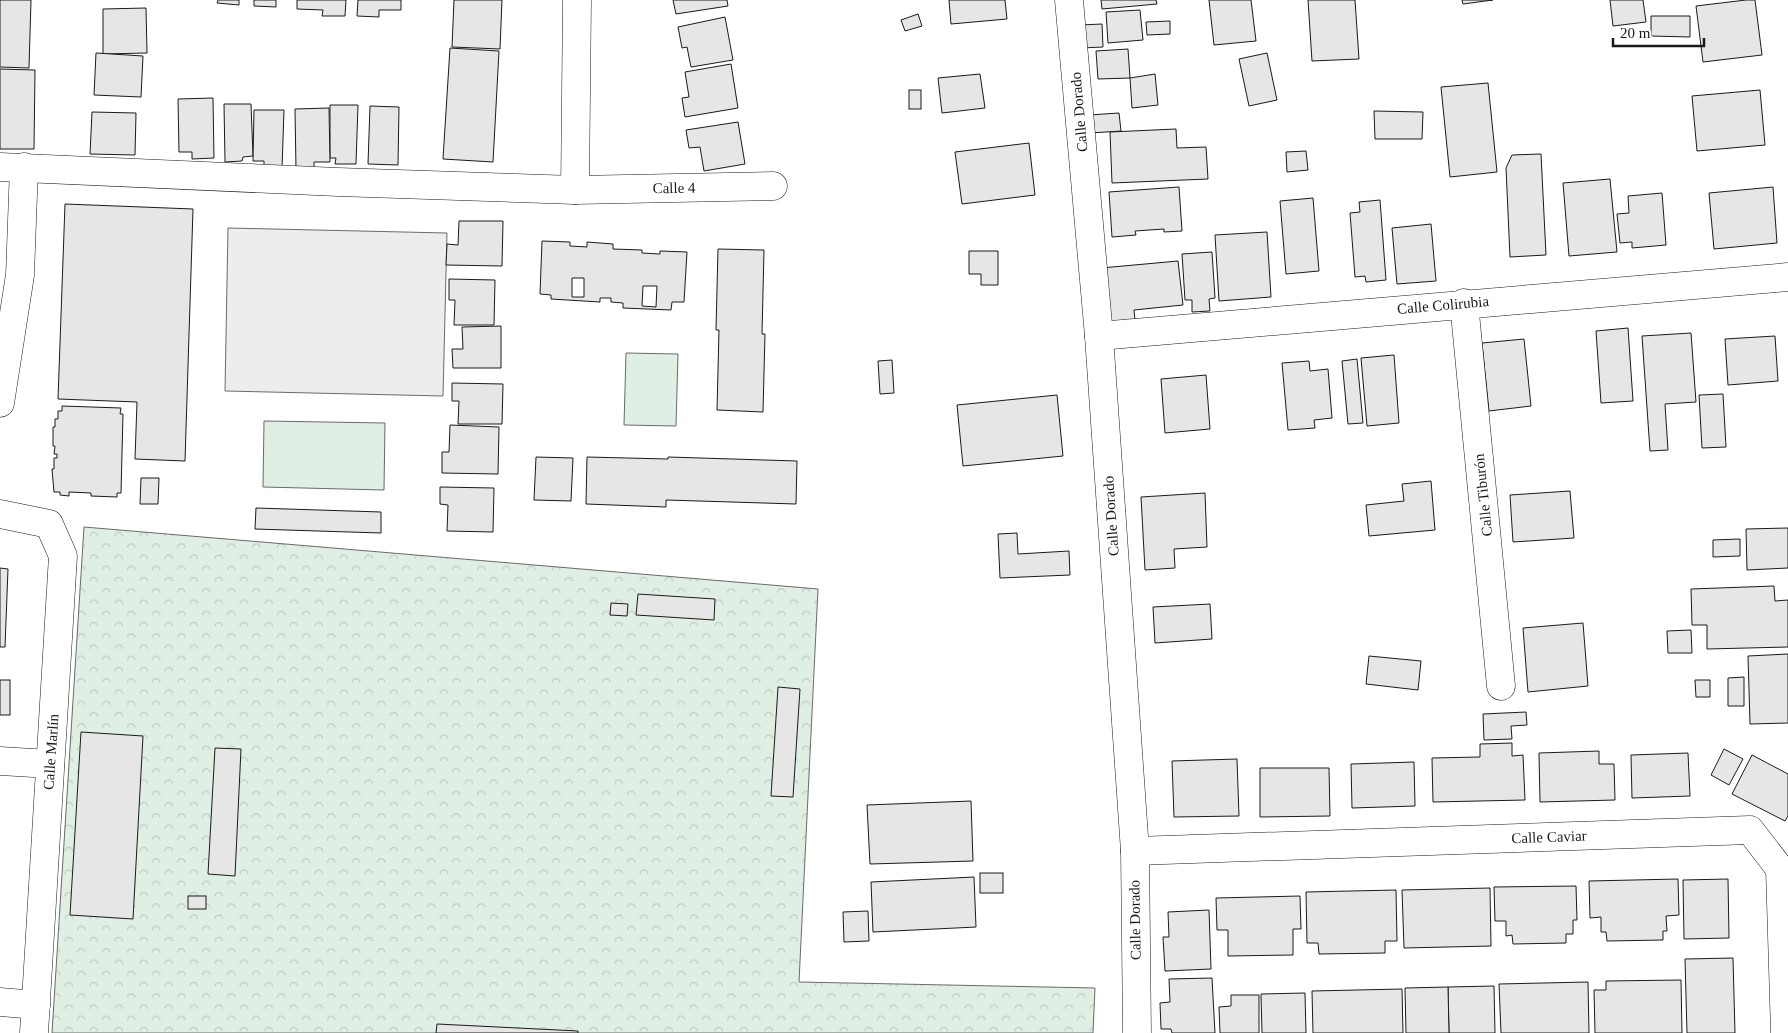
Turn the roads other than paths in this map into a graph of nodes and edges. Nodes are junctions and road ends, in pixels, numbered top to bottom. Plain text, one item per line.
1 (577, 0) edge
2 (1069, 0) edge
3 (12, 167) edge
4 (773, 186) dead end
5 (575, 190) junction
6 (1788, 277) edge
7 (1464, 304) junction
8 (1099, 336) junction
9 (0, 403) edge
10 (0, 514) edge
11 (1501, 686) dead end
12 (0, 761) edge
13 (50, 764) junction
14 (1135, 851) junction
15 (0, 1002) edge
16 (36, 1004) junction
17 (34, 1033) edge
18 (1136, 1033) edge
19 (1786, 1033) edge

1 - 5 street
2 - 8 street, Calle Dorado
3 - 5 street, Calle 4
3 - 9 street
4 - 5 street, Calle 4
6 - 7 street, Calle Colirubia
7 - 8 street, Calle Colirubia
7 - 11 street, Calle Tiburón
8 - 14 street, Calle Dorado
10 - 13 street, Calle Marlín
12 - 13 street
13 - 16 street, Calle Marlín
14 - 18 street, Calle Dorado
14 - 19 street, Calle Caviar
15 - 16 street
16 - 17 street, Calle Marlín

